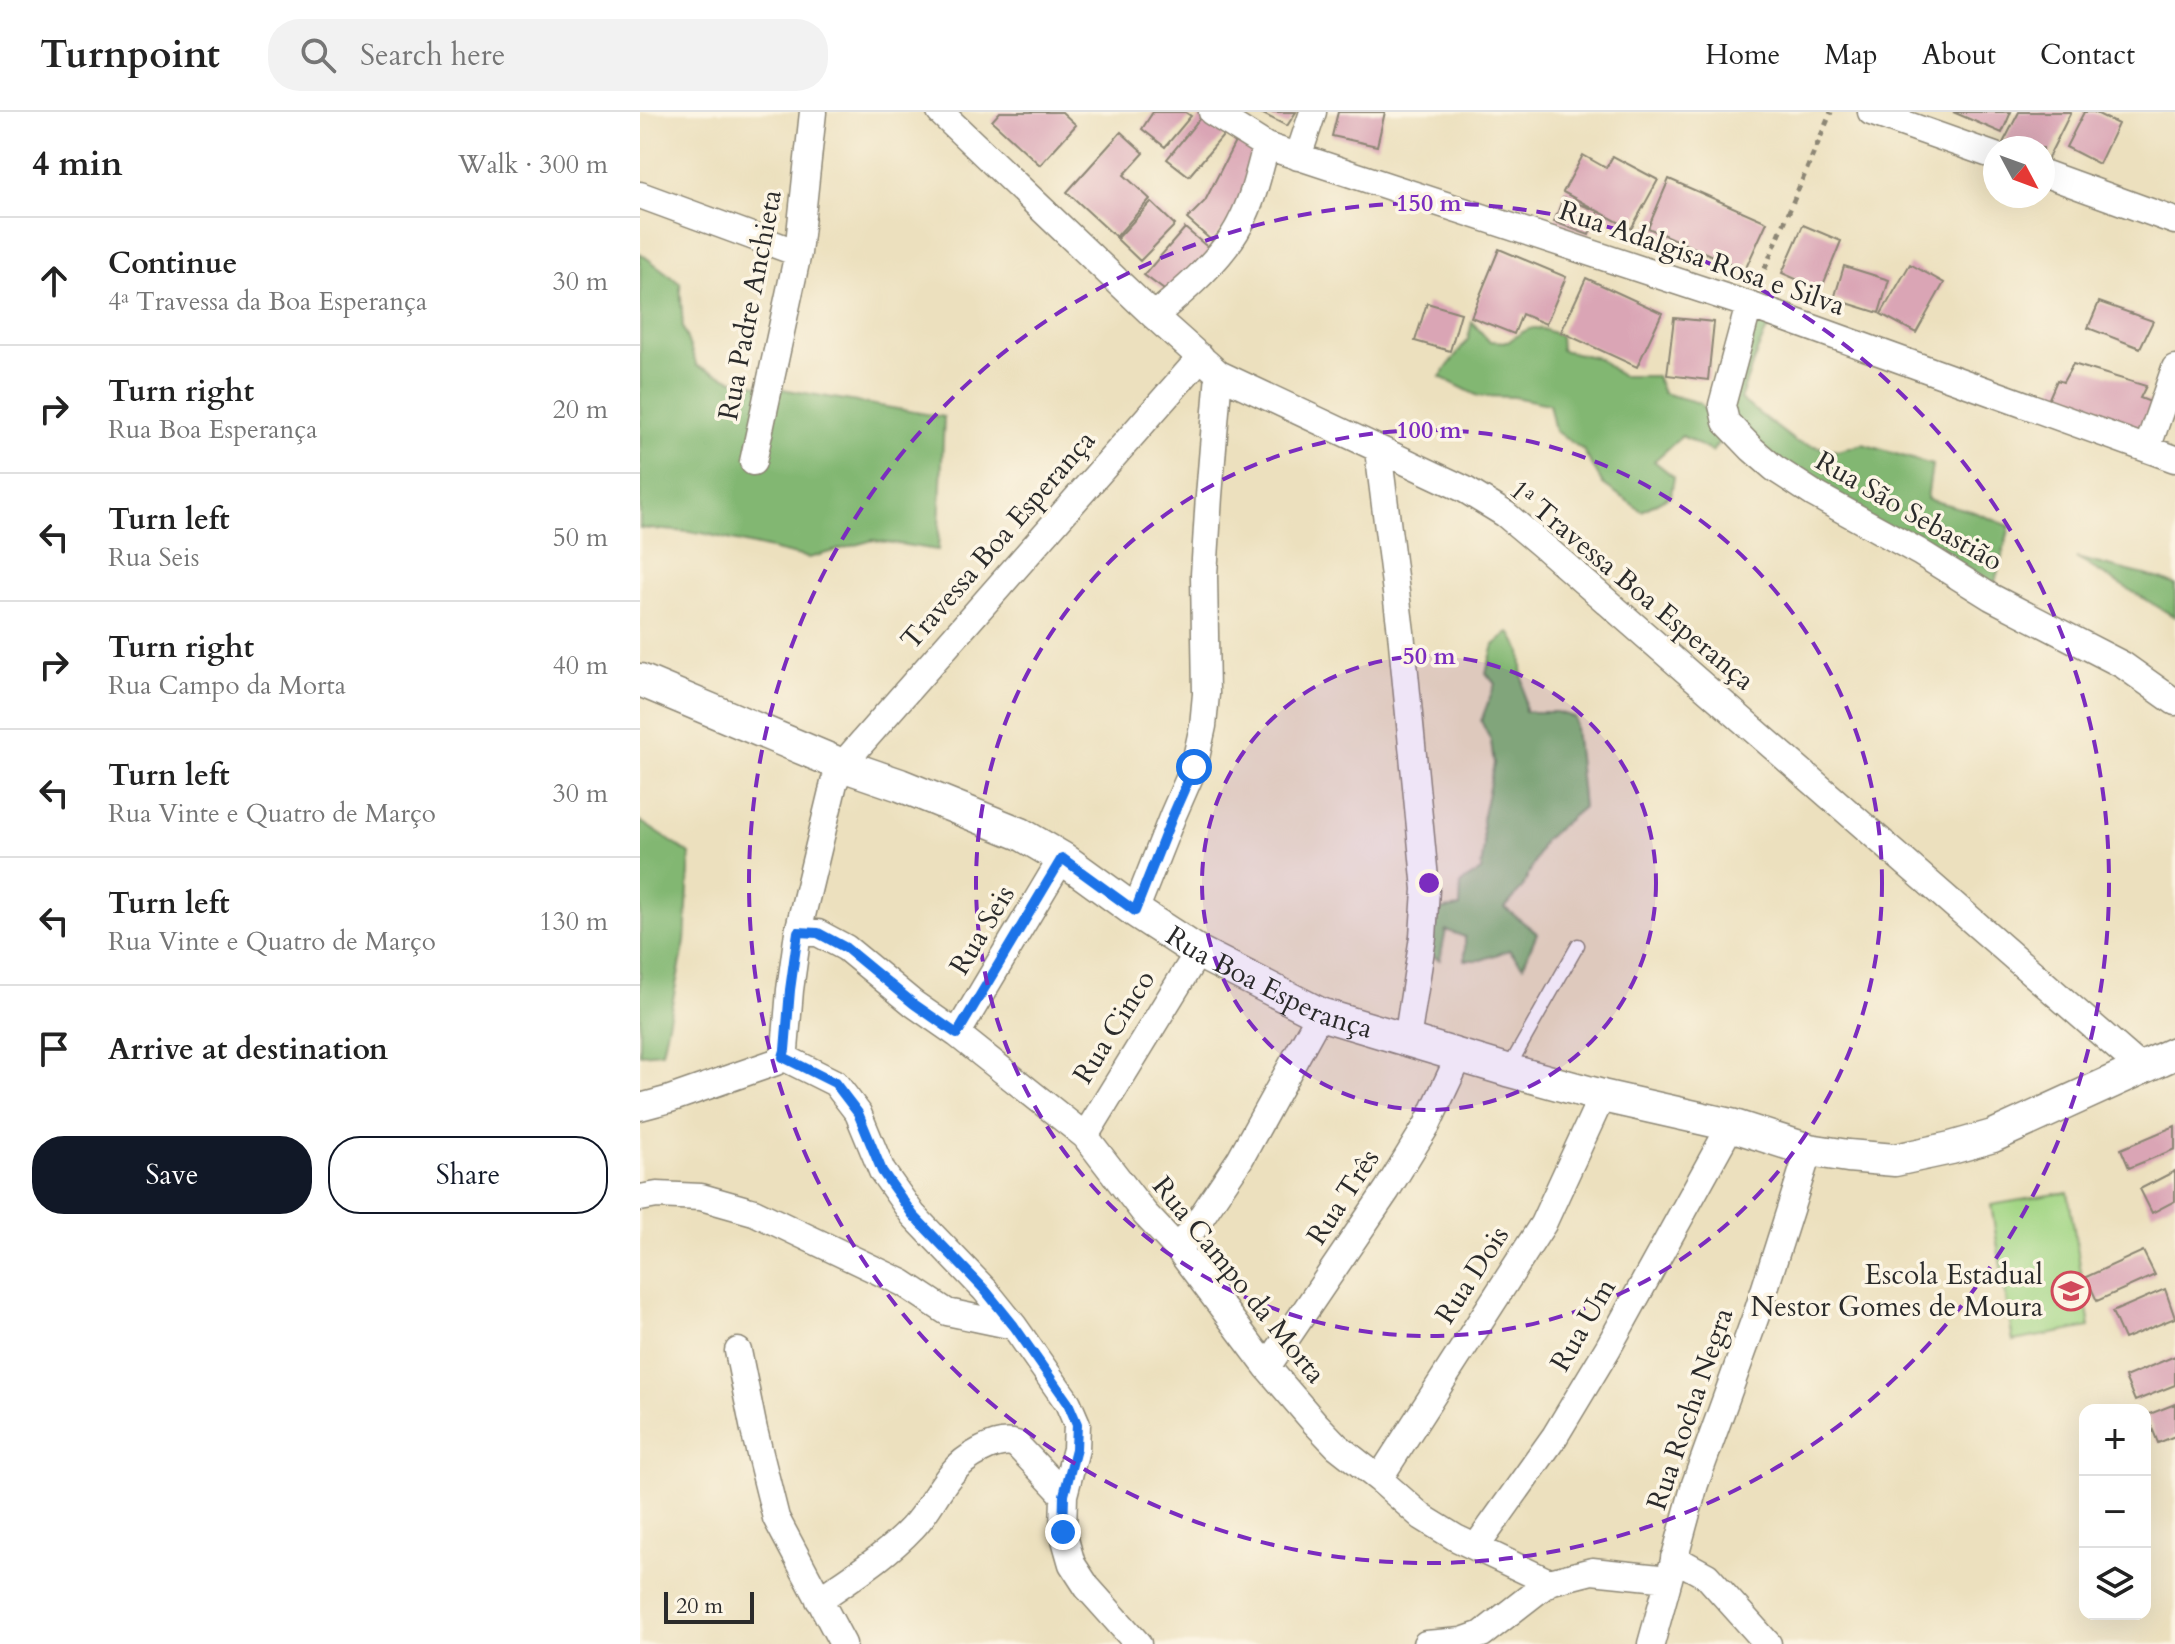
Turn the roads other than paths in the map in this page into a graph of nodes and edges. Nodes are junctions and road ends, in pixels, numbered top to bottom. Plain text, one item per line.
1 (813, 112) edge
2 (940, 112) edge
3 (1212, 112) edge
4 (1313, 112) edge
5 (1871, 112) edge
6 (1266, 146) junction
7 (1983, 152) edge
8 (1298, 157) junction
9 (2055, 177) edge
10 (640, 195) edge
11 (2175, 221) edge
12 (798, 253) junction
13 (1749, 305) junction
14 (1154, 316) junction
15 (1210, 365) junction
16 (2175, 368) edge
17 (2147, 449) junction
18 (1378, 450) junction
19 (2175, 459) edge
20 (753, 462) dead end
21 (640, 680) edge
22 (2175, 702) edge
23 (842, 765) junction
24 (1062, 858) junction
25 (1135, 911) junction
26 (798, 932) junction
27 (1578, 945) dead end
28 (1198, 952) junction
29 (1320, 1014) junction
30 (957, 1034) junction
31 (1407, 1040) junction
32 (2175, 1053) edge
33 (1460, 1055) junction
34 (783, 1057) junction
35 (2141, 1068) junction
36 (1507, 1070) junction
37 (1602, 1096) junction
38 (640, 1107) edge
39 (1731, 1125) junction
40 (1085, 1136) junction
41 (1809, 1150) junction
42 (648, 1197) edge
43 (1179, 1250) junction
44 (1014, 1326) junction
45 (738, 1351) dead end
46 (1267, 1367) junction
47 (1379, 1479) junction
48 (1064, 1495) junction
49 (1476, 1547) junction
50 (1672, 1568) junction
51 (1549, 1582) junction
52 (819, 1600) junction
53 (843, 1644) edge
54 (1138, 1644) edge
55 (1426, 1644) edge
56 (1651, 1644) edge
57 (1768, 1644) edge

1 - 12 street, Rua Padre Anchieta
2 - 14 street, 1ª Travessa Boa Esperança
3 - 6 street, Rua Adalgisa Rosa e Silva
4 - 8 street
5 - 7 street
6 - 8 street, Rua Adalgisa Rosa e Silva
6 - 14 street
8 - 13 street, Rua Adalgisa Rosa e Silva
9 - 11 street
10 - 12 street
12 - 20 street, Rua Padre Anchieta
13 - 17 street, Rua Adalgisa Rosa e Silva
13 - 22 street, Rua São Sebastião
14 - 15 street, 1ª Travessa Boa Esperança
15 - 18 street, 1ª Travessa Boa Esperança
15 - 23 street, Travessa Boa Esperança
15 - 25 street
16 - 17 street
17 - 19 street, Rua Adalgisa Rosa e Silva
18 - 31 street
18 - 35 street, 1ª Travessa Boa Esperança
21 - 23 street, Rua Boa Esperança
23 - 24 street, Rua Boa Esperança
23 - 26 street
24 - 25 street, Rua Boa Esperança
24 - 30 street, Rua Seis
25 - 28 street, Rua Boa Esperança
26 - 30 street, Rua Campo da Morta
26 - 34 street
27 - 36 lane
28 - 29 street, Rua Boa Esperança
28 - 40 street, Rua Cinco
29 - 31 street, Rua Boa Esperança
29 - 43 street
30 - 40 street, Rua Campo da Morta
31 - 33 street, Rua Boa Esperança
32 - 35 street, Rua Boa Esperança
33 - 36 street, Rua Boa Esperança
33 - 46 street, Rua Três
34 - 38 street
34 - 44 street
35 - 41 street, Rua Boa Esperança
36 - 37 street, Rua Boa Esperança
37 - 39 street, Rua Boa Esperança
37 - 47 street, Rua Dois
39 - 41 street, Rua Boa Esperança
39 - 49 street, Rua Um
40 - 43 street, Rua Campo da Morta
41 - 50 street, Rua Rocha Negra
42 - 44 street
43 - 46 street, Rua Campo da Morta
44 - 48 street
45 - 52 street
46 - 47 street, Rua Campo da Morta
47 - 49 street, Rua Campo da Morta
48 - 52 street
48 - 54 street
49 - 51 street, Rua Campo da Morta
50 - 51 street
50 - 56 street, Rua Rocha Negra
50 - 57 street
51 - 55 street
52 - 53 street

